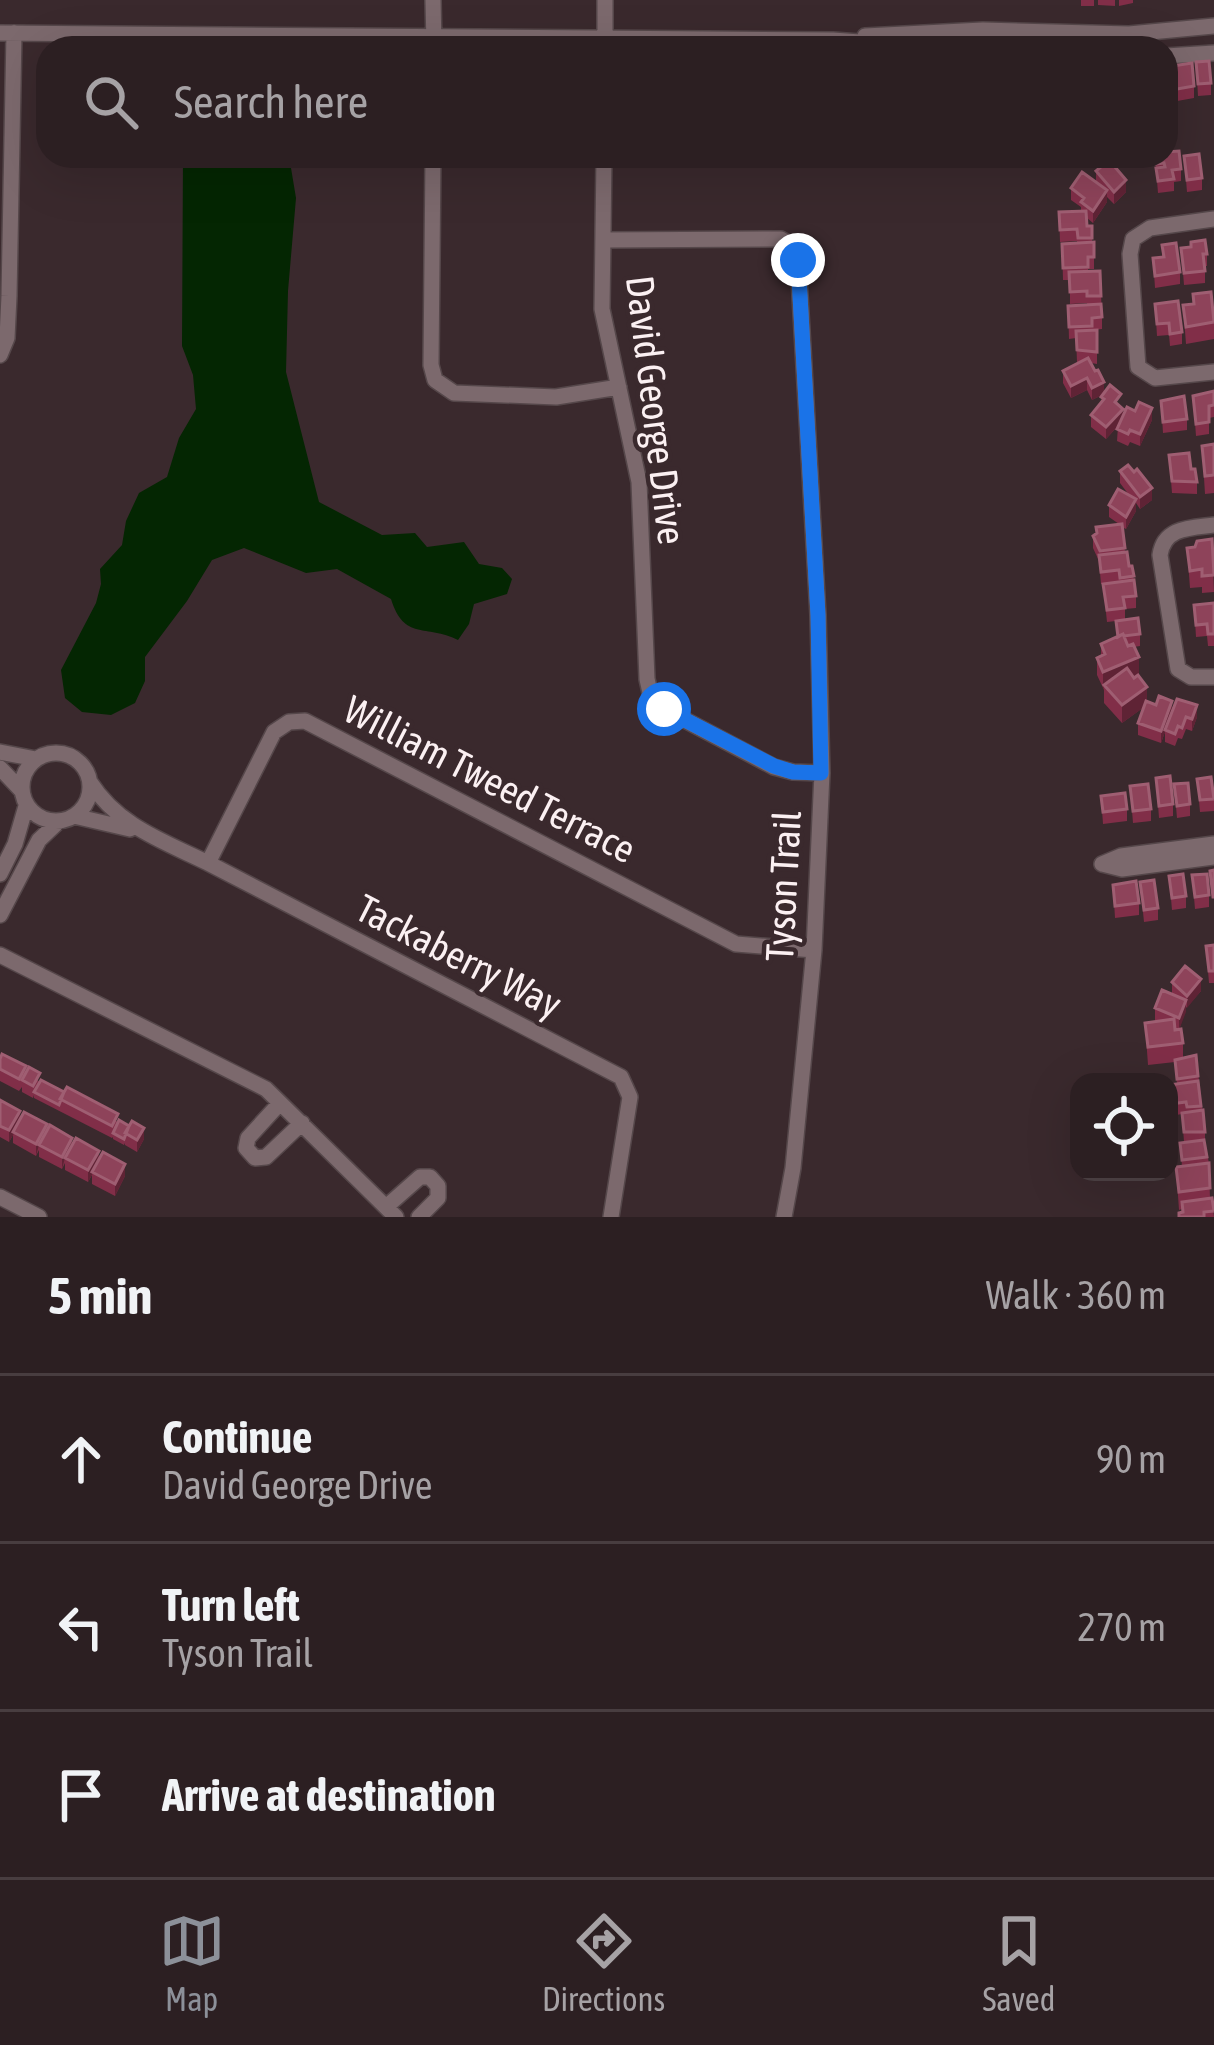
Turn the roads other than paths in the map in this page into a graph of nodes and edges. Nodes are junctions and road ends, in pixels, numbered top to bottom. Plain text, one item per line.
1 (434, 0) edge
2 (605, 0) edge
3 (1214, 26) edge
4 (7, 33) edge
5 (135, 36) edge
6 (434, 36) edge
7 (605, 36) edge
8 (880, 36) edge
9 (1214, 53) edge
10 (1178, 55) edge
11 (433, 168) edge
12 (604, 168) edge
13 (1214, 219) edge
14 (604, 240) junction
15 (0, 355) edge
16 (1214, 372) edge
17 (619, 387) junction
18 (1214, 525) edge
19 (1214, 677) edge
20 (0, 752) edge
21 (36, 759) junction
22 (0, 768) edge
23 (821, 773) junction
24 (90, 782) junction
25 (23, 798) junction
26 (66, 819) junction
27 (139, 830) junction
28 (1214, 844) edge
29 (1214, 857) edge
30 (208, 863) junction
31 (0, 874) edge
32 (0, 915) edge
33 (814, 950) junction
34 (0, 955) edge
35 (280, 1102) junction
36 (302, 1123) junction
37 (0, 1197) edge
38 (391, 1212) edge
39 (39, 1217) edge
40 (419, 1217) edge
41 (611, 1217) edge
42 (784, 1217) edge

1 - 6 street
2 - 7 street
3 - 8 street
4 - 5 street
4 - 15 street
9 - 10 street
11 - 17 street
12 - 14 street, David George Drive
13 - 16 street
14 - 17 street, David George Drive
14 - 23 street, Tyson Trail
17 - 23 street, David George Drive
18 - 19 street
20 - 21 street
21 - 24 street
21 - 25 street
22 - 25 street
23 - 33 street, Tyson Trail
24 - 26 street
24 - 27 street
25 - 26 street
25 - 31 street
26 - 27 street
26 - 32 street
27 - 30 street, Tackaberry Way
28 - 29 street
30 - 33 street, William Tweed Terrace
30 - 41 street, Tackaberry Way
33 - 42 street, Tyson Trail
34 - 35 street
35 - 36 street
35 - 36 street
36 - 38 street
37 - 39 street
38 - 40 street

